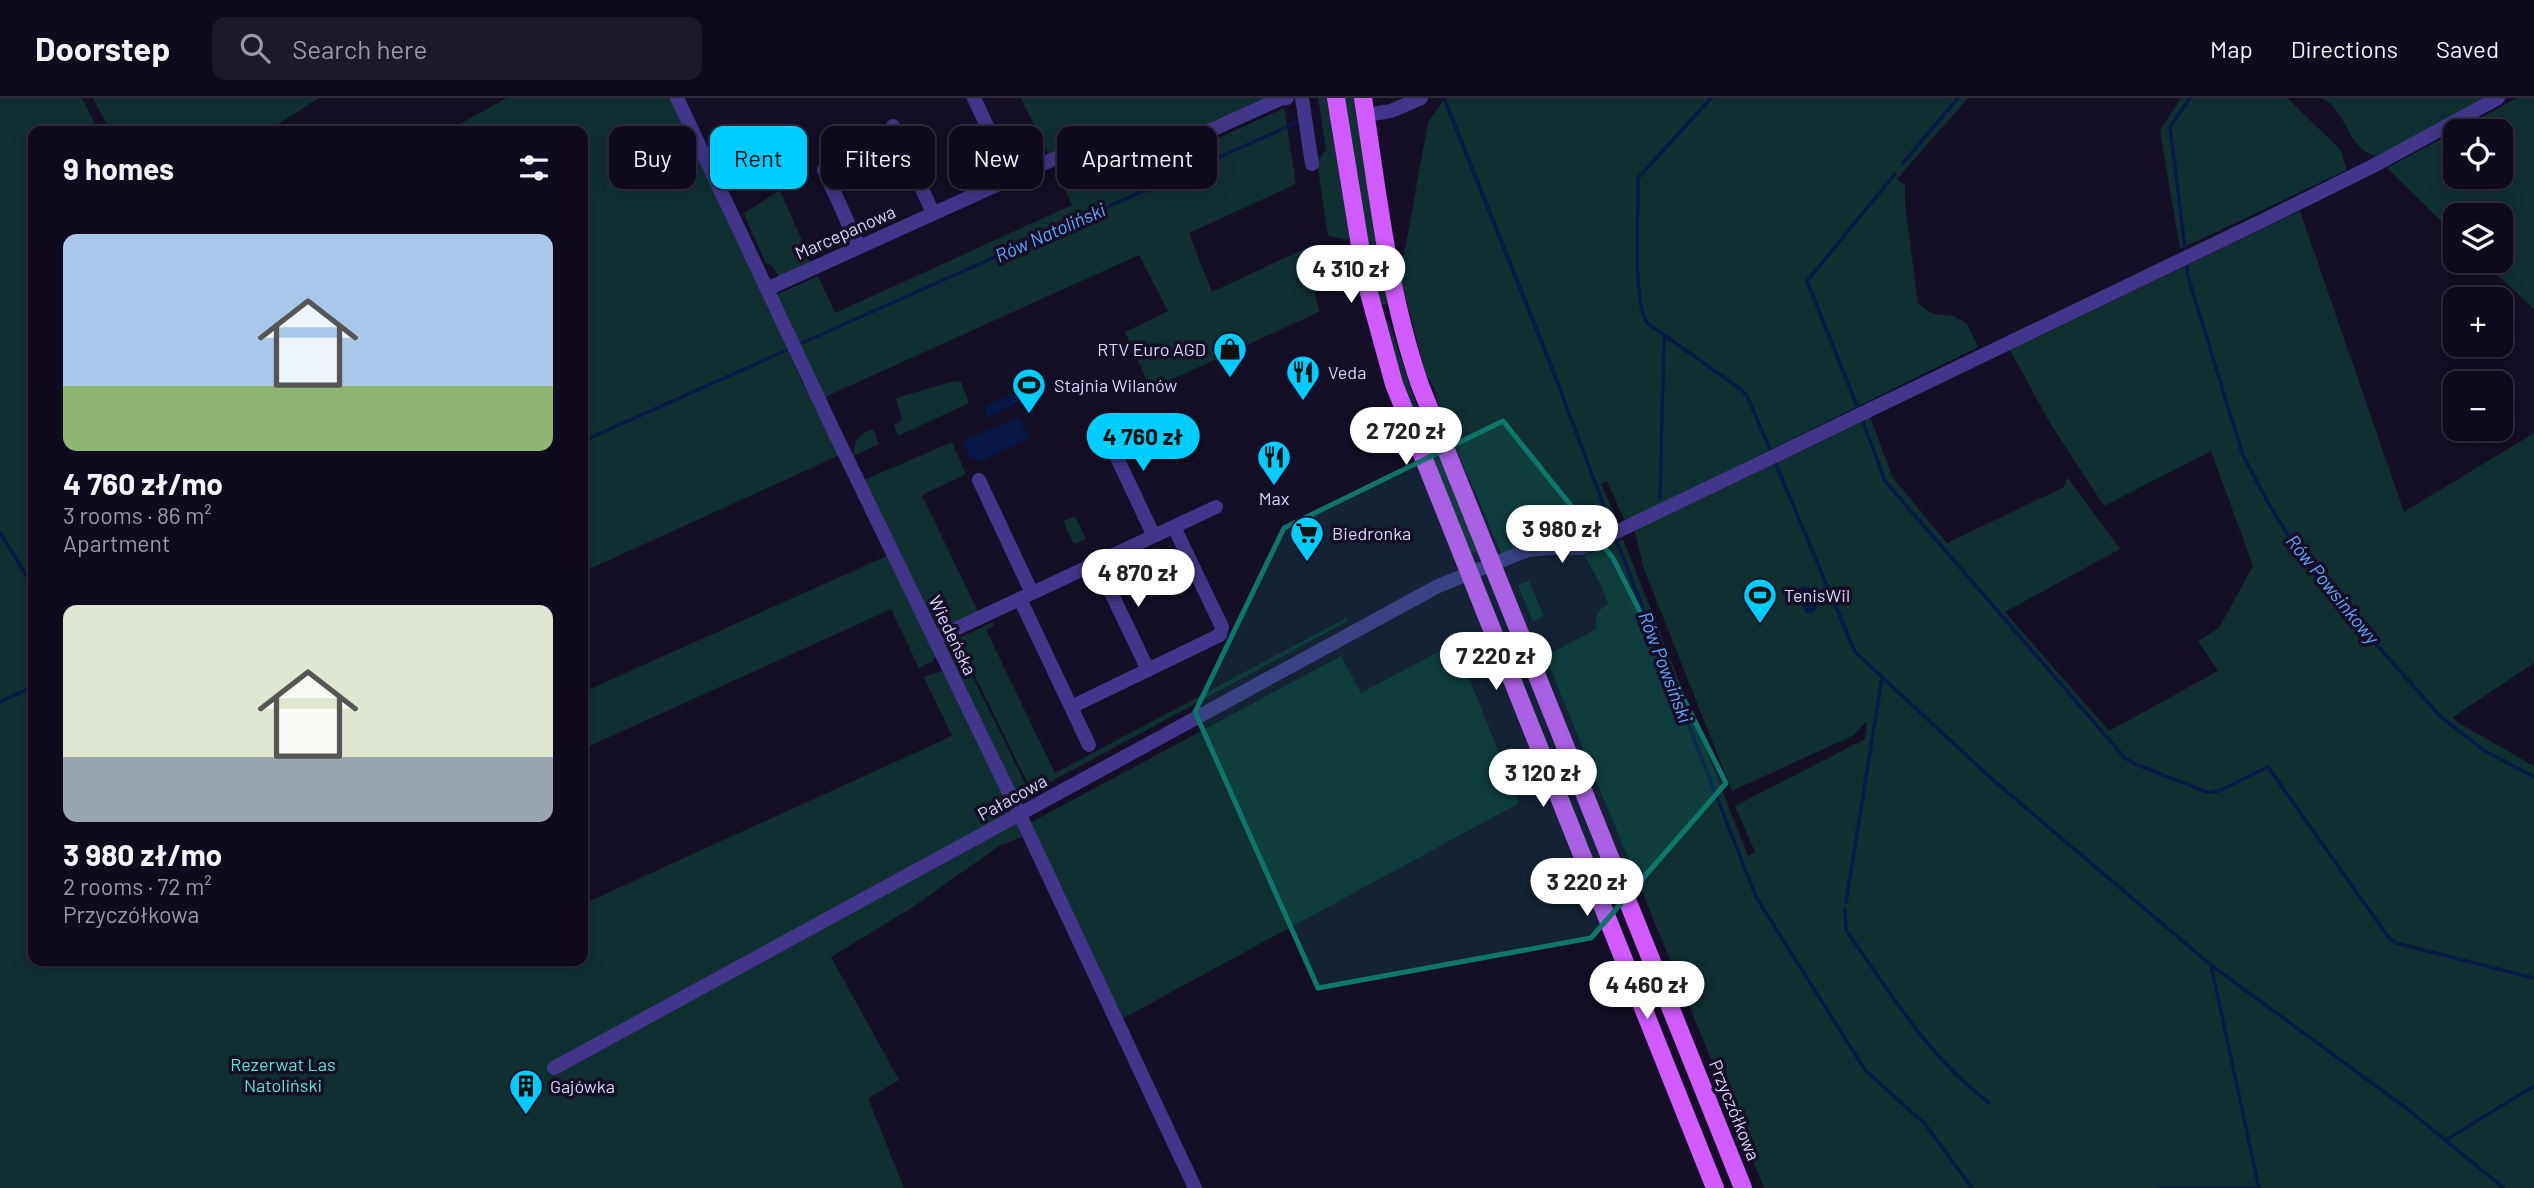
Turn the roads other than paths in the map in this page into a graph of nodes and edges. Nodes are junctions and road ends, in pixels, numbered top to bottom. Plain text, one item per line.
1 (677, 98) edge
2 (974, 98) edge
3 (1287, 98) edge
4 (1302, 98) edge
5 (1336, 98) edge
6 (1421, 98) edge
7 (2498, 98) edge
8 (1365, 107) edge
9 (987, 126) edge
10 (1043, 164) edge
11 (1312, 164) dead end
12 (833, 189) edge
13 (922, 189) edge
14 (986, 189) edge
15 (933, 213) junction
16 (859, 247) junction
17 (768, 289) junction
18 (1373, 314) junction
19 (1402, 329) junction
20 (1101, 424) dead end
21 (979, 480) dead end
22 (1216, 507) dead end
23 (1174, 527) junction
24 (1154, 536) junction
25 (1097, 563) junction
26 (1492, 564) junction
27 (1469, 572) junction
28 (1026, 596) junction
29 (934, 639) junction
30 (1148, 670) junction
31 (1071, 707) junction
32 (1089, 745) dead end
33 (1020, 815) junction
34 (1637, 991) junction
35 (1667, 1001) junction
36 (554, 1068) dead end
37 (1195, 1188) edge
38 (1716, 1188) edge
39 (1743, 1188) edge

1 - 17 street, Wiedeńska
2 - 9 street
3 - 10 street, Marcepanowa
4 - 11 street
5 - 18 main road
6 - 8 street
7 - 26 street, Pałacowa
8 - 19 main road, Przyczółkowa
12 - 16 street
13 - 15 street
14 - 15 street, Marcepanowa
15 - 16 street, Marcepanowa
16 - 17 street, Marcepanowa
17 - 29 street, Wiedeńska
18 - 19 main road
18 - 27 main road
19 - 26 main road, Przyczółkowa
20 - 24 street
21 - 28 street
22 - 23 street
23 - 24 street
23 - 30 street
24 - 25 street
25 - 28 street
25 - 30 street
26 - 27 street, Pałacowa
26 - 35 main road, Przyczółkowa
27 - 33 street, Pałacowa
27 - 34 main road
28 - 29 street
28 - 31 street
29 - 33 street, Wiedeńska
30 - 31 street
31 - 32 street
33 - 36 street, Pałacowa
33 - 37 street, Wiedeńska
34 - 35 main road
34 - 38 main road
35 - 39 main road, Przyczółkowa

